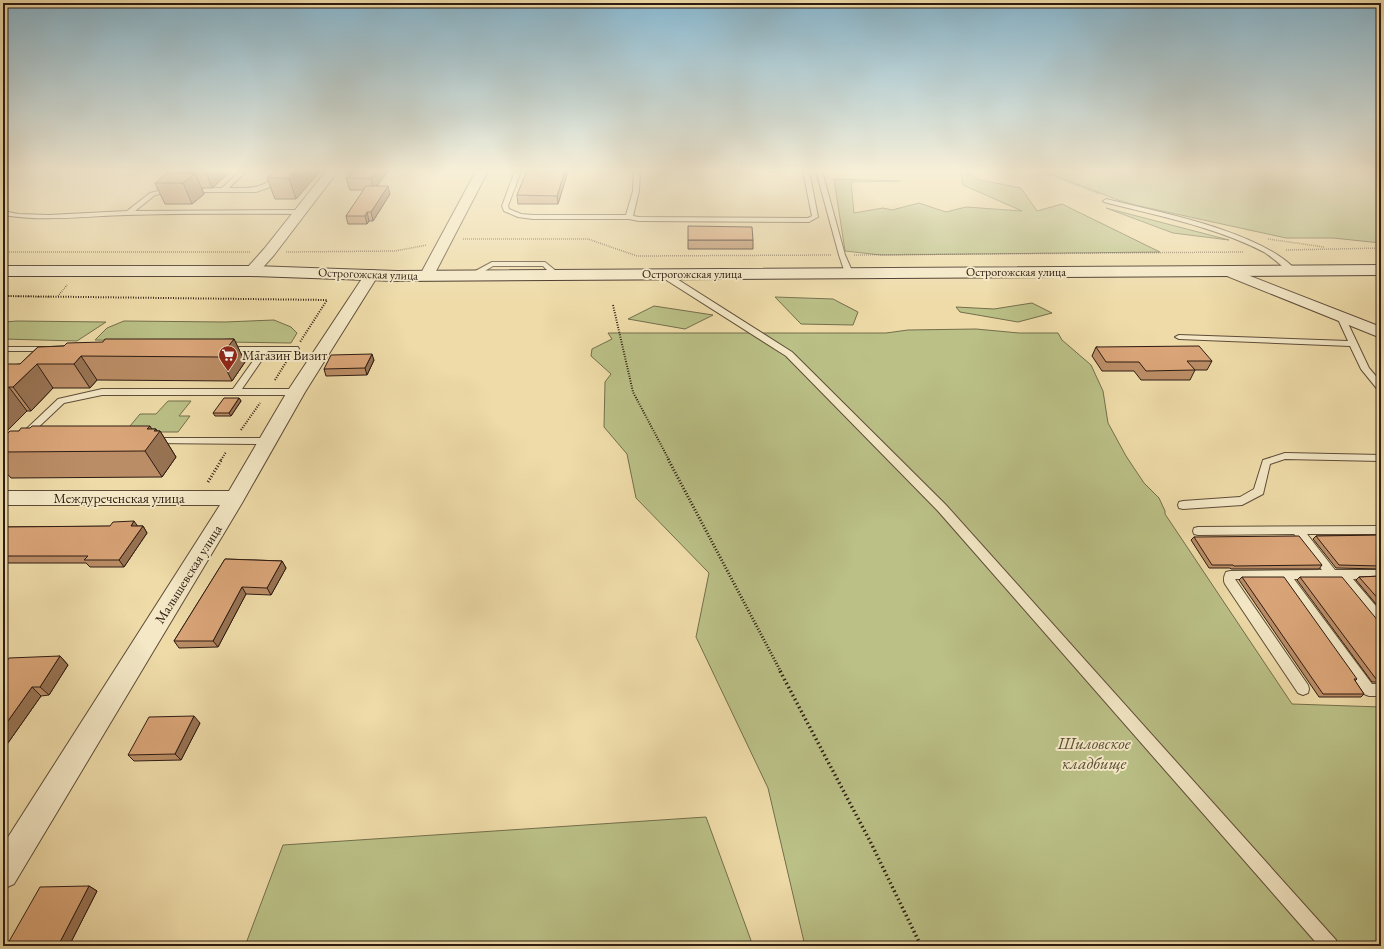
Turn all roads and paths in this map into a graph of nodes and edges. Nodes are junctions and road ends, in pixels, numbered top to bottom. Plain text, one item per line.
1 (14, 215) edge
2 (89, 215) edge
3 (298, 215) edge
4 (458, 215) edge
5 (518, 215) edge
6 (815, 215) edge
7 (831, 215) edge
8 (1157, 215) edge
9 (629, 217) joint
10 (1267, 238) dead end
11 (445, 239) junction
12 (1329, 248) junction
13 (1381, 248) edge
14 (3, 252) edge
15 (270, 252) junction
16 (1267, 252) junction
17 (842, 255) junction
18 (851, 255) dead end
19 (1381, 270) edge
20 (3, 271) edge
21 (252, 271) junction
22 (1227, 271) junction
23 (1293, 271) junction
24 (849, 273) junction
25 (663, 274) junction
26 (427, 275) junction
27 (370, 277) junction
28 (3, 282) edge
29 (3, 296) edge
30 (158, 298) dead end
31 (613, 305) dead end
32 (1341, 317) junction
33 (1381, 333) edge
34 (1179, 337) dead end
35 (1354, 344) junction
36 (3, 349) edge
37 (44, 349) junction
38 (60, 349) edge
39 (218, 349) edge
40 (266, 349) junction
41 (295, 349) dead end
42 (34, 359) edge
43 (1381, 388) edge
44 (236, 392) junction
45 (296, 392) junction
46 (37, 440) edge
47 (147, 440) edge
48 (268, 442) junction
49 (1381, 458) edge
50 (3, 498) edge
51 (235, 498) junction
52 (1183, 505) dead end
53 (1298, 530) junction
54 (1381, 530) edge
55 (1198, 531) dead end
56 (1337, 574) junction
57 (1381, 574) edge
58 (1285, 575) junction
59 (1381, 621) edge
60 (1303, 689) dead end
61 (1381, 690) edge
62 (3, 873) edge
63 (920, 946) edge
64 (1330, 946) edge

1 - 2 lane
3 - 15 street
4 - 11 street
5 - 9 lane
6 - 9 lane
7 - 17 lane
8 - 16 lane
10 - 12 path
11 - 15 path
11 - 17 path
11 - 26 street
12 - 13 path
12 - 16 path
14 - 15 path
15 - 21 street
16 - 18 path
16 - 23 lane
17 - 24 lane
19 - 23 street, Острогожская улица
20 - 21 street, Острогожская улица
21 - 27 street, Острогожская улица
22 - 23 street, Острогожская улица
22 - 24 street, Острогожская улица
22 - 32 street
24 - 25 street, Острогожская улица
25 - 26 street, Острогожская улица
25 - 64 lane
26 - 27 street, Острогожская улица
27 - 28 street
27 - 45 street, Малышевская улица
29 - 30 path
31 - 63 path
32 - 33 street
32 - 35 lane
34 - 35 lane
35 - 43 lane
36 - 37 lane
37 - 38 lane
37 - 42 lane
39 - 40 lane
40 - 41 lane
40 - 44 lane
44 - 45 lane
44 - 46 lane
45 - 48 street, Малышевская улица
47 - 48 lane
48 - 51 street, Малышевская улица
49 - 52 lane
50 - 51 street, Междуреченская улица
51 - 62 street, Малышевская улица
53 - 54 lane
53 - 55 lane
53 - 56 lane
56 - 57 lane
56 - 58 lane
56 - 59 lane
58 - 60 lane
58 - 61 lane

